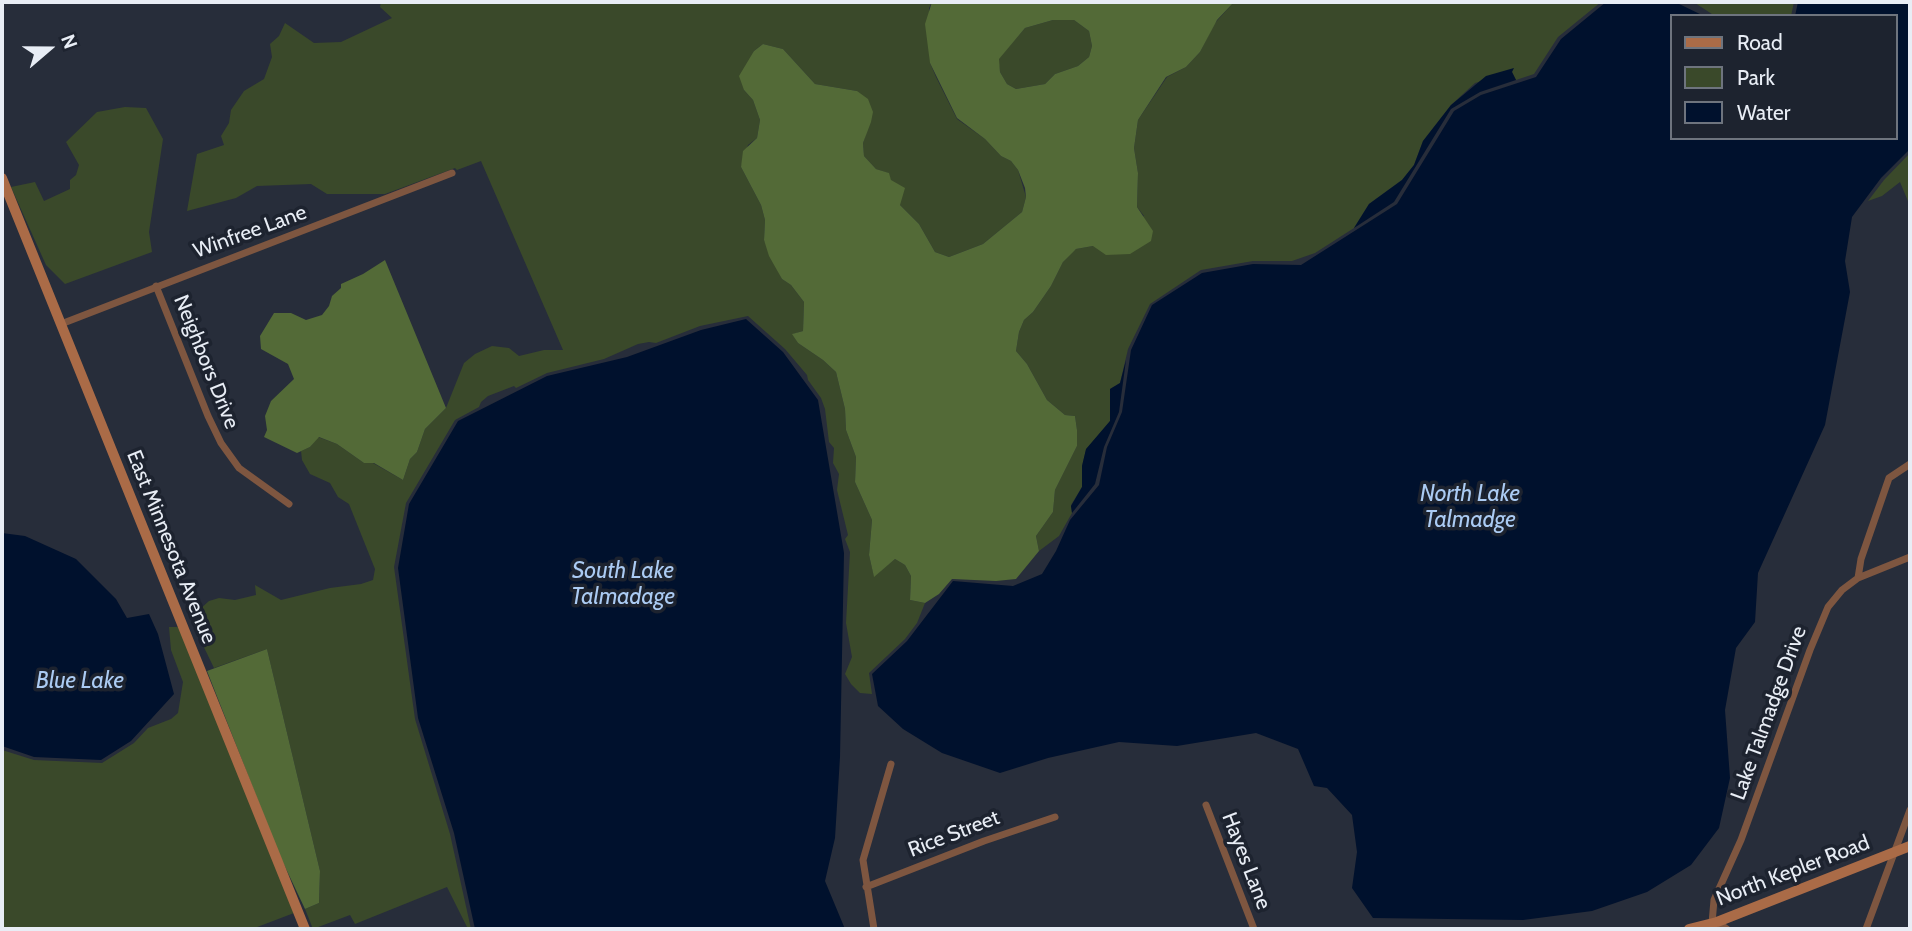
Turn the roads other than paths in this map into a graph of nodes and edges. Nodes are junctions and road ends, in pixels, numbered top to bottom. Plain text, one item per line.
1 (452, 173) dead end
2 (2, 178) edge
3 (156, 286) junction
4 (61, 324) junction
5 (1910, 464) edge
6 (289, 504) dead end
7 (1910, 557) edge
8 (1858, 578) junction
9 (891, 764) dead end
10 (1206, 805) dead end
11 (1910, 810) edge
12 (1055, 817) dead end
13 (1910, 846) edge
14 (1895, 852) junction
15 (866, 887) junction
16 (1714, 923) junction
17 (305, 929) edge
18 (874, 929) edge
19 (1254, 929) edge
20 (1689, 929) edge
21 (1727, 929) edge
22 (1866, 929) edge

1 - 3 street, Winfree Lane
2 - 4 street, East Minnesota Avenue
3 - 4 street, Winfree Lane
3 - 6 street, Neighbors Drive
4 - 17 street, East Minnesota Avenue
5 - 8 street
7 - 8 street, Lake Talmadge Drive
8 - 16 street, Lake Talmadge Drive
9 - 15 street
10 - 19 street, Hayes Lane
11 - 14 street
12 - 15 street, Rice Street
13 - 14 street, North Kepler Road
14 - 16 street, North Kepler Road
14 - 22 street
15 - 18 street
16 - 20 street, North Kepler Road
16 - 21 street

